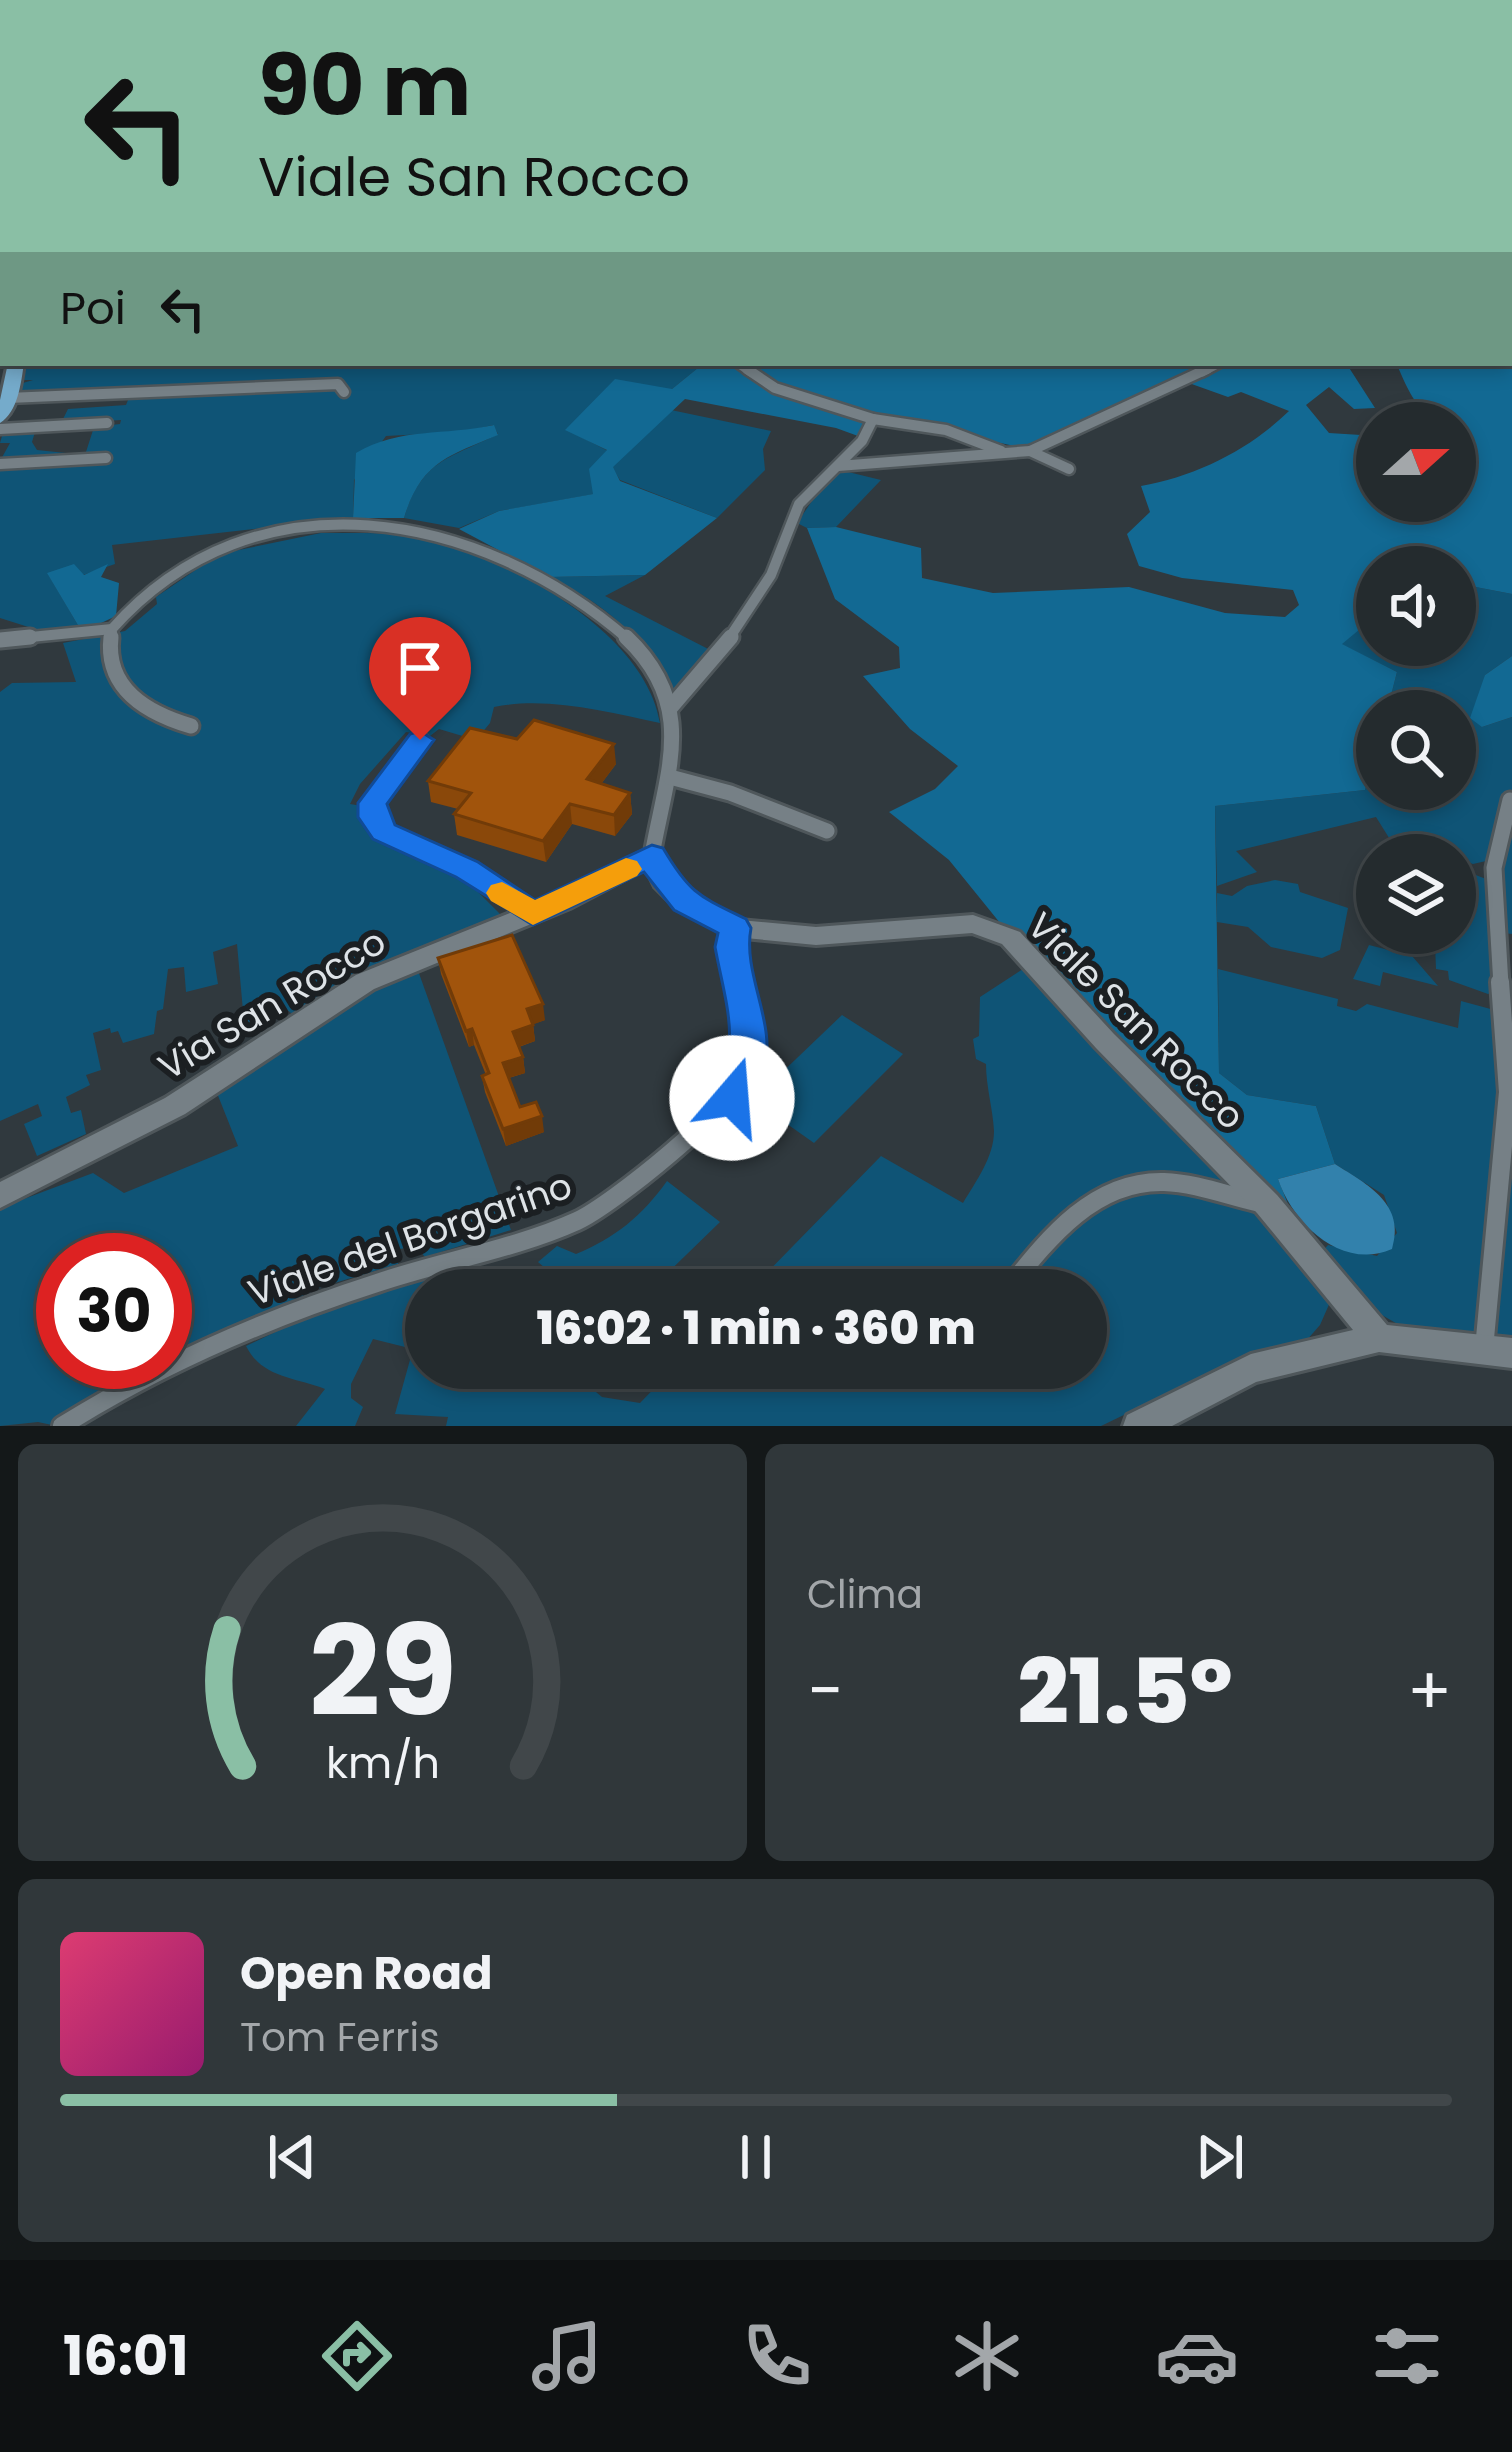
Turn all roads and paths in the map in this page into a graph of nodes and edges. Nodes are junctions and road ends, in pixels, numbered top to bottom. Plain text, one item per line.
1 (742, 366) edge
2 (1213, 366) edge
3 (342, 391) dead end
4 (7, 392) edge
5 (0, 418) edge
6 (872, 418) junction
7 (107, 423) dead end
8 (0, 429) edge
9 (1030, 451) junction
10 (1007, 453) junction
11 (106, 458) dead end
12 (0, 464) edge
13 (838, 466) junction
14 (1069, 469) dead end
15 (112, 629) junction
16 (0, 640) edge
17 (671, 707) junction
18 (191, 726) dead end
19 (420, 740) dead end
20 (670, 777) junction
21 (1510, 800) edge
22 (827, 831) dead end
23 (652, 855) junction
24 (533, 914) junction
25 (735, 928) junction
26 (0, 1196) edge
27 (1267, 1204) junction
28 (1027, 1269) edge
29 (1379, 1338) junction
30 (1498, 1351) edge
31 (62, 1426) edge
32 (1139, 1426) edge

1 - 6 street
2 - 9 street
3 - 4 street
4 - 5 main road
6 - 10 street
6 - 13 street
7 - 8 street
9 - 10 street
9 - 14 street
10 - 13 street
11 - 12 street
13 - 17 street
15 - 16 street
15 - 17 street
15 - 18 street
17 - 20 street
19 - 24 street
20 - 22 street
20 - 23 street
21 - 30 street
23 - 24 main road, Via San Rocco
23 - 25 main road, Viale San Rocco
24 - 26 main road, Via San Rocco
25 - 27 main road, Viale San Rocco
25 - 31 street, Viale del Borgarino
27 - 28 street
27 - 29 main road, Viale San Rocco
29 - 30 main road
29 - 32 main road

